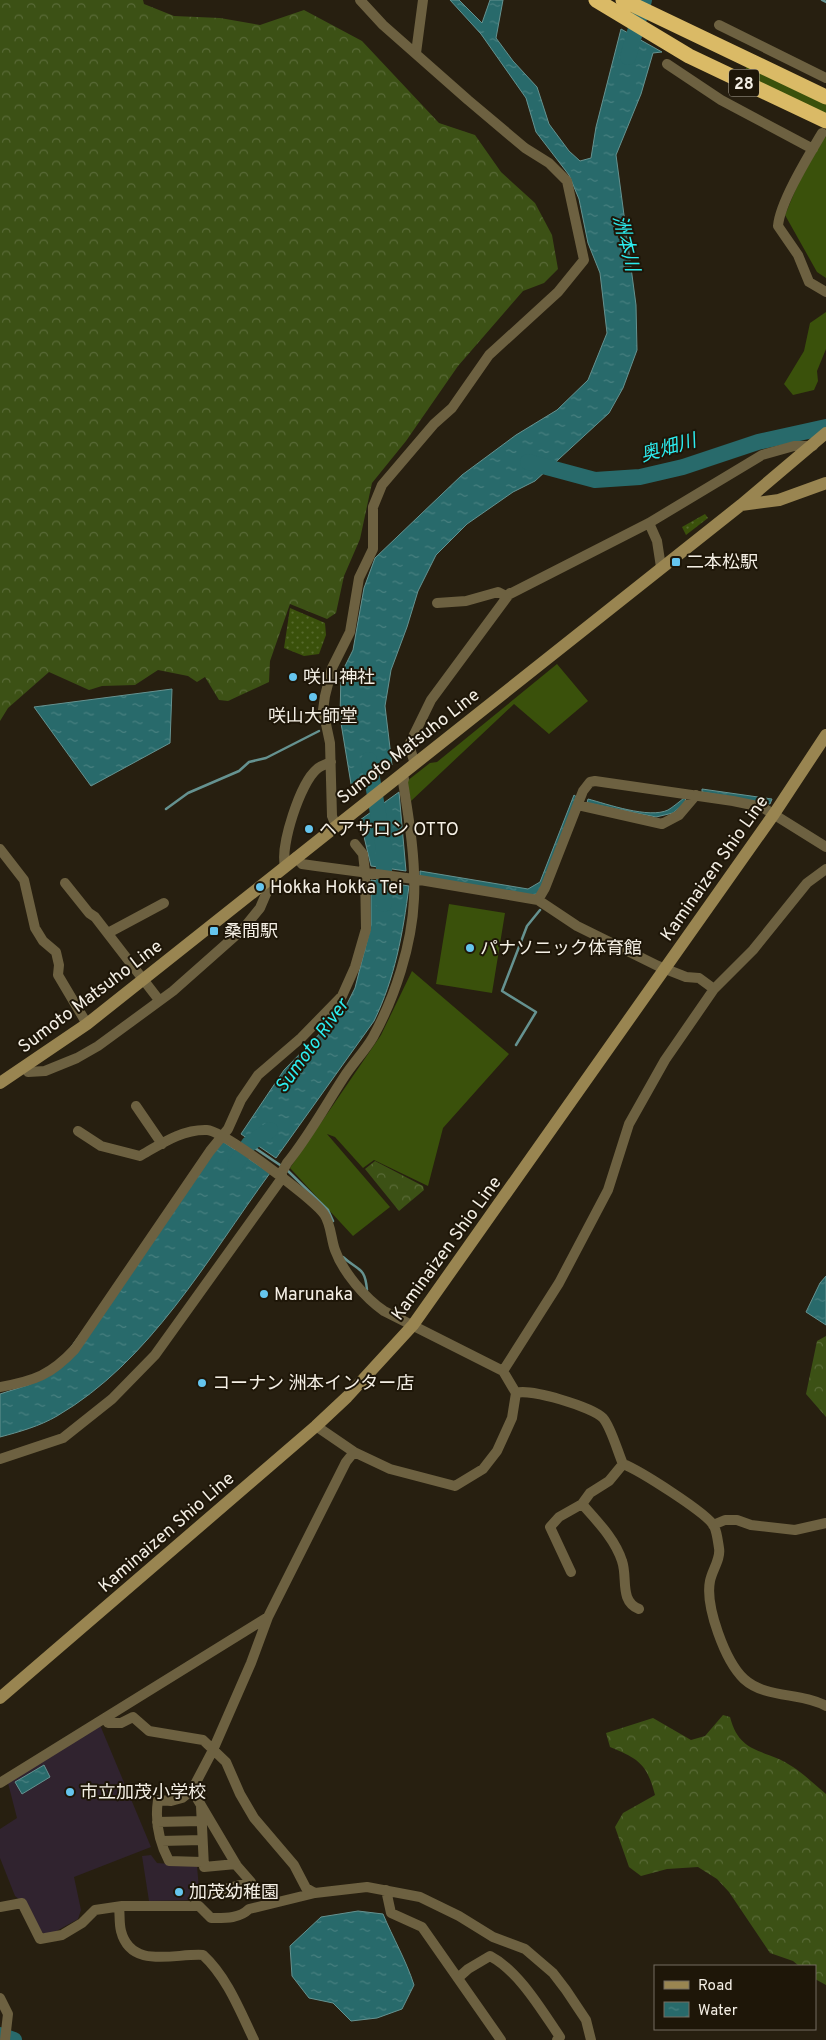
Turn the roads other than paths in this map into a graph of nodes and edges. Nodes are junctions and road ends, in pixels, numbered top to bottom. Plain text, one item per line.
1 (360, 0) edge
2 (423, 0) edge
3 (596, 0) edge
4 (624, 7) edge
5 (719, 25) dead end
6 (416, 53) junction
7 (666, 64) dead end
8 (826, 78) edge
9 (826, 97) edge
10 (824, 127) edge
11 (813, 149) junction
12 (826, 292) edge
13 (826, 433) edge
14 (813, 446) junction
15 (826, 483) edge
16 (741, 505) junction
17 (649, 523) junction
18 (661, 567) junction
19 (510, 593) junction
20 (437, 603) dead end
21 (826, 735) edge
22 (331, 762) junction
23 (415, 764) junction
24 (402, 778) junction
25 (696, 795) junction
26 (578, 805) junction
27 (774, 814) junction
28 (339, 823) junction
29 (355, 844) dead end
30 (826, 847) edge
31 (0, 849) edge
32 (296, 857) junction
33 (285, 866) junction
34 (826, 869) edge
35 (367, 872) junction
36 (412, 879) junction
37 (65, 882) dead end
38 (266, 882) junction
39 (538, 900) junction
40 (164, 903) dead end
41 (108, 933) junction
42 (666, 967) junction
43 (143, 979) junction
44 (714, 989) junction
45 (160, 1000) junction
46 (87, 1024) junction
47 (25, 1068) junction
48 (0, 1084) edge
49 (136, 1106) dead end
50 (78, 1131) dead end
51 (223, 1137) junction
52 (162, 1144) junction
53 (282, 1171) junction
54 (413, 1325) junction
55 (503, 1371) junction
56 (0, 1386) edge
57 (516, 1393) junction
58 (316, 1426) junction
59 (354, 1452) junction
60 (0, 1459) edge
61 (623, 1464) junction
62 (582, 1504) junction
63 (826, 1523) edge
64 (713, 1525) junction
65 (571, 1572) dead end
66 (639, 1609) dead end
67 (268, 1618) junction
68 (0, 1698) edge
69 (826, 1706) edge
70 (106, 1719) junction
71 (213, 1750) junction
72 (0, 1783) edge
73 (192, 1790) junction
74 (200, 1804) junction
75 (201, 1821) junction
76 (158, 1822) junction
77 (202, 1840) junction
78 (161, 1841) junction
79 (202, 1862) junction
80 (236, 1864) junction
81 (386, 1890) junction
82 (210, 1892) dead end
83 (315, 1893) junction
84 (0, 1907) edge
85 (119, 1907) junction
86 (458, 1978) junction
87 (0, 1998) edge
88 (6, 2037) edge
89 (559, 2039) edge
90 (254, 2040) edge
91 (501, 2040) edge
92 (591, 2040) edge

1 - 6 street
2 - 6 street
3 - 4 highway, 28
4 - 9 highway, 28
4 - 10 highway, 28
5 - 8 street
6 - 22 street
7 - 11 street
10 - 11 street
11 - 12 street
13 - 14 main road, Sumoto Matsuho Line
14 - 16 main road, Sumoto Matsuho Line
14 - 17 street
15 - 16 main road
16 - 18 main road, Sumoto Matsuho Line
17 - 18 street
17 - 19 street
18 - 23 main road, Sumoto Matsuho Line
19 - 20 street
19 - 23 street
21 - 27 main road, Kaminaizen Shio Line
22 - 28 street
22 - 33 street
23 - 24 main road, Sumoto Matsuho Line
24 - 28 main road, Sumoto Matsuho Line
24 - 36 street
25 - 26 street
25 - 26 street
25 - 27 street
26 - 39 street
27 - 30 street
27 - 42 main road, Kaminaizen Shio Line
28 - 32 main road, Sumoto Matsuho Line
29 - 35 street
31 - 46 street
32 - 33 main road, Sumoto Matsuho Line
32 - 35 street
33 - 38 main road, Sumoto Matsuho Line
34 - 44 street
35 - 36 street
35 - 51 street
36 - 39 street
36 - 53 street
37 - 41 street
38 - 43 main road, Sumoto Matsuho Line
38 - 45 street
39 - 42 street
40 - 41 street
41 - 43 street
42 - 44 street
42 - 54 main road, Kaminaizen Shio Line
43 - 45 street
43 - 46 main road, Sumoto Matsuho Line
44 - 55 street
45 - 47 street
46 - 47 main road, Sumoto Matsuho Line
47 - 48 main road, Sumoto Matsuho Line
49 - 52 street
50 - 52 street
51 - 52 street
51 - 53 street
51 - 56 street
53 - 54 street
53 - 60 street
54 - 55 street
54 - 58 main road, Kaminaizen Shio Line
55 - 57 street
57 - 59 street
57 - 61 street
58 - 59 street
58 - 68 main road, Kaminaizen Shio Line
59 - 67 street
61 - 62 street
61 - 64 street
62 - 65 street
62 - 66 street
63 - 64 street
64 - 69 street
67 - 70 street
67 - 71 street
70 - 71 street
70 - 72 street
71 - 73 street
71 - 83 street
73 - 74 street
73 - 76 street
74 - 75 street
74 - 80 street
75 - 76 street
75 - 77 street
76 - 78 street
77 - 78 street
77 - 79 street
78 - 79 street
79 - 80 street
80 - 82 street
81 - 83 street
81 - 86 street
81 - 92 street
83 - 85 street
84 - 85 street
85 - 90 street
86 - 89 street
86 - 91 street
87 - 88 street

